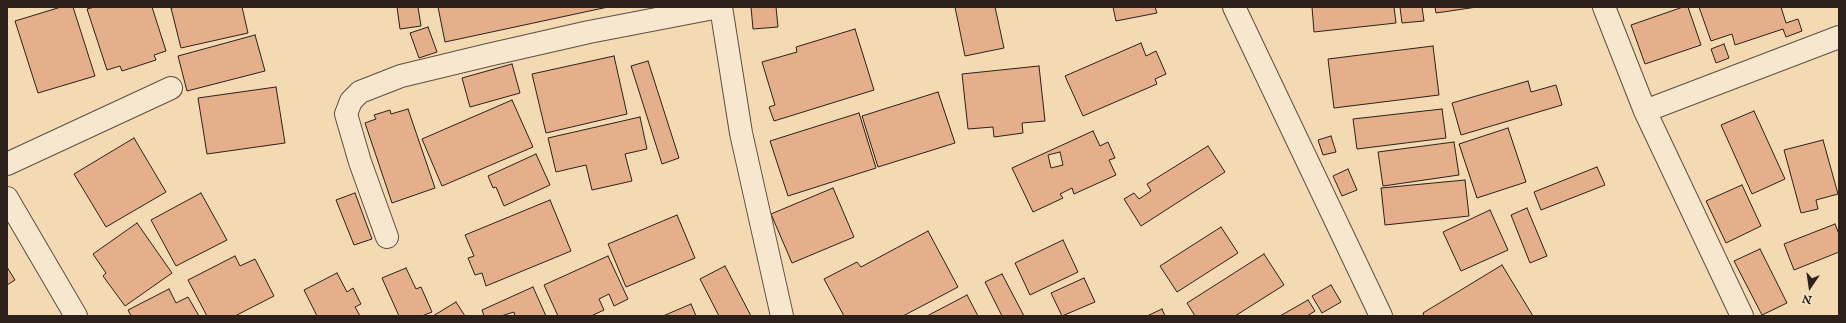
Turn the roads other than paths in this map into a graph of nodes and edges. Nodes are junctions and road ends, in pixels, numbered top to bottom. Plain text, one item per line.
1 (720, 7) edge
2 (1234, 7) edge
3 (1604, 7) edge
4 (1839, 37) edge
5 (171, 88) dead end
6 (1645, 111) junction
7 (7, 164) edge
8 (7, 198) edge
9 (387, 237) dead end
10 (76, 316) edge
11 (782, 316) edge
12 (1381, 316) edge
13 (1742, 316) edge

1 - 9 street
1 - 11 street
2 - 12 street
3 - 6 street
4 - 6 street
5 - 7 street
6 - 13 street
8 - 10 street

